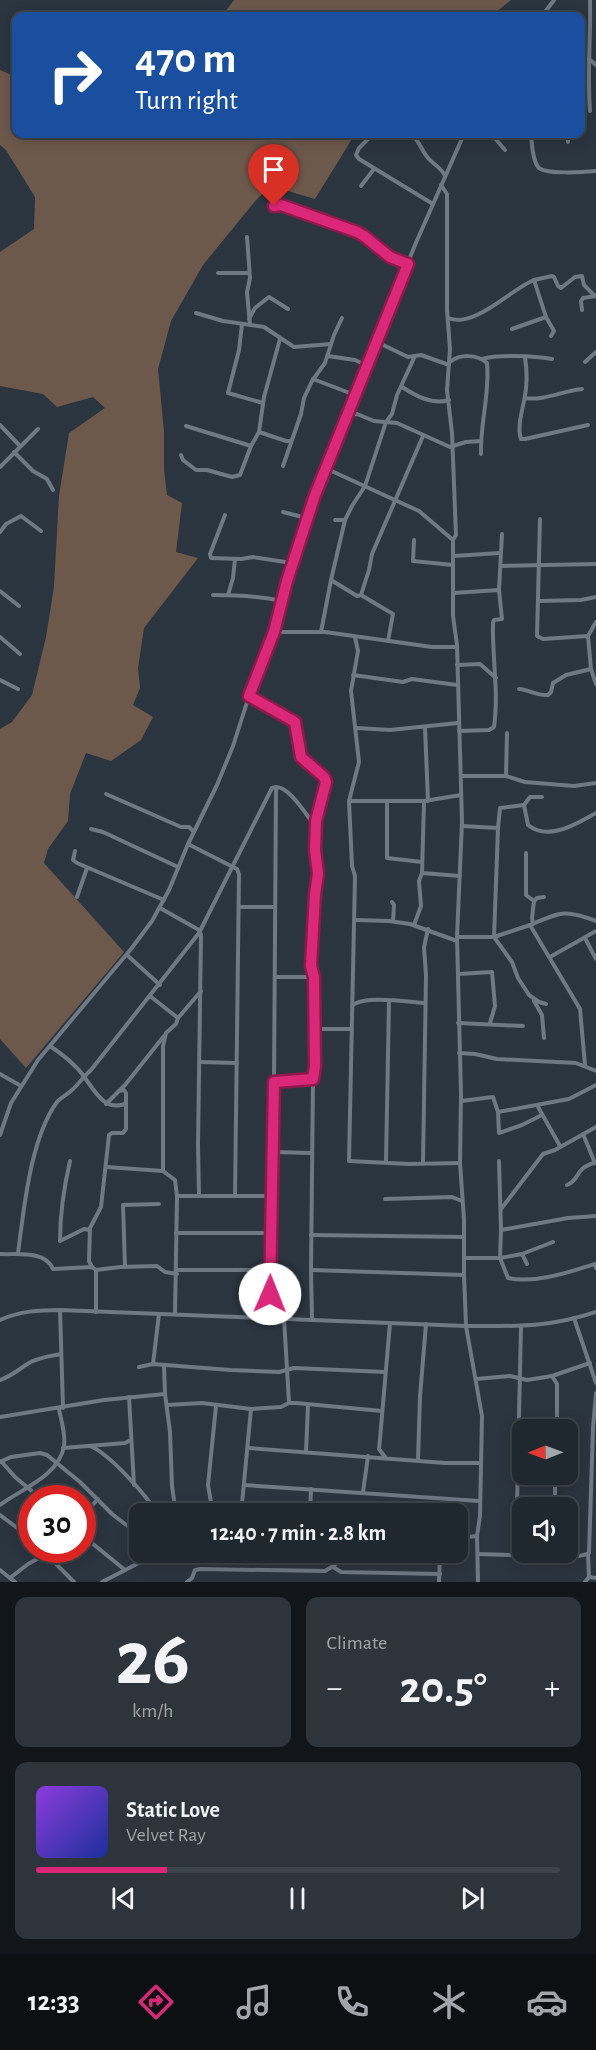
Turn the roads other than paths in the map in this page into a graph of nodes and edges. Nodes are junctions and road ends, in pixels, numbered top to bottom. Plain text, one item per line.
1 (590, 0) edge
2 (593, 27) edge
3 (589, 59) junction
4 (596, 65) edge
5 (590, 111) dead end
6 (369, 138) edge
7 (415, 138) edge
8 (462, 138) edge
9 (495, 138) edge
10 (532, 138) edge
11 (568, 138) edge
12 (568, 142) dead end
13 (505, 150) dead end
14 (374, 170) junction
15 (596, 171) edge
16 (445, 177) junction
17 (441, 185) junction
18 (361, 186) dead end
19 (433, 204) junction
20 (274, 206) dead end
21 (247, 237) dead end
22 (408, 264) junction
23 (218, 273) dead end
24 (249, 273) junction
25 (534, 280) junction
26 (596, 296) edge
27 (288, 309) dead end
28 (582, 310) dead end
29 (195, 313) dead end
30 (546, 317) junction
31 (342, 318) dead end
32 (449, 320) junction
33 (249, 322) junction
34 (242, 324) junction
35 (512, 329) dead end
36 (551, 336) dead end
37 (280, 339) junction
38 (377, 342) junction
39 (331, 344) junction
40 (596, 352) edge
41 (450, 355) junction
42 (328, 356) junction
43 (525, 357) junction
44 (414, 358) junction
45 (455, 358) junction
46 (552, 359) dead end
47 (486, 360) junction
48 (585, 362) dead end
49 (449, 364) junction
50 (368, 366) junction
51 (313, 379) junction
52 (402, 387) junction
53 (582, 389) dead end
54 (355, 395) junction
55 (525, 398) junction
56 (449, 400) junction
57 (263, 403) junction
58 (347, 415) junction
59 (386, 422) junction
60 (0, 425) edge
61 (588, 425) dead end
62 (186, 426) dead end
63 (38, 429) dead end
64 (259, 432) junction
65 (423, 436) junction
66 (291, 441) junction
67 (481, 441) junction
68 (20, 446) junction
69 (251, 446) junction
70 (453, 447) junction
71 (14, 452) junction
72 (481, 454) dead end
73 (182, 455) dead end
74 (283, 466) dead end
75 (0, 467) edge
76 (325, 468) junction
77 (365, 486) junction
78 (52, 490) dead end
79 (394, 500) junction
80 (284, 512) dead end
81 (225, 515) dead end
82 (306, 518) junction
83 (540, 519) dead end
84 (335, 520) dead end
85 (345, 520) junction
86 (42, 531) dead end
87 (0, 532) edge
88 (501, 534) dead end
89 (451, 538) junction
90 (414, 540) dead end
91 (500, 553) junction
92 (454, 556) junction
93 (235, 559) junction
94 (292, 563) junction
95 (596, 564) edge
96 (453, 565) junction
97 (539, 565) junction
98 (501, 566) junction
99 (331, 580) junction
100 (499, 590) junction
101 (0, 591) edge
102 (453, 593) junction
103 (213, 595) dead end
104 (228, 595) junction
105 (361, 595) junction
106 (596, 597) edge
107 (282, 601) junction
108 (539, 602) junction
109 (19, 606) dead end
110 (596, 622) edge
111 (274, 632) junction
112 (321, 632) junction
113 (596, 635) edge
114 (588, 636) junction
115 (355, 637) junction
116 (0, 638) edge
117 (388, 641) junction
118 (457, 647) junction
119 (20, 654) dead end
120 (457, 665) junction
121 (591, 669) junction
122 (353, 675) junction
123 (496, 678) junction
124 (0, 680) edge
125 (596, 684) edge
126 (457, 685) junction
127 (18, 689) dead end
128 (519, 689) dead end
129 (249, 696) junction
130 (458, 723) junction
131 (357, 728) junction
132 (425, 728) junction
133 (459, 731) junction
134 (507, 733) dead end
135 (461, 776) junction
136 (506, 776) junction
137 (596, 783) edge
138 (276, 787) junction
139 (106, 794) dead end
140 (462, 795) junction
141 (542, 797) dead end
142 (349, 801) junction
143 (387, 801) junction
144 (426, 801) junction
145 (524, 805) junction
146 (596, 813) edge
147 (462, 826) junction
148 (316, 827) junction
149 (498, 828) junction
150 (91, 829) dead end
151 (193, 832) junction
152 (188, 844) junction
153 (75, 851) dead end
154 (526, 853) dead end
155 (422, 862) junction
156 (178, 867) junction
157 (233, 867) junction
158 (87, 868) junction
159 (422, 873) junction
160 (460, 876) junction
161 (77, 897) dead end
162 (544, 897) dead end
163 (164, 900) junction
164 (534, 901) junction
165 (392, 902) dead end
166 (239, 907) junction
167 (275, 907) junction
168 (160, 908) junction
169 (355, 920) junction
170 (393, 921) junction
171 (596, 921) edge
172 (414, 925) junction
173 (532, 925) junction
174 (428, 929) junction
175 (199, 930) junction
176 (596, 931) edge
177 (494, 937) junction
178 (585, 938) junction
179 (457, 939) junction
180 (127, 955) junction
181 (550, 957) junction
182 (596, 959) edge
183 (458, 974) junction
184 (275, 977) junction
185 (314, 977) junction
186 (160, 985) junction
187 (201, 991) junction
188 (150, 996) junction
189 (532, 998) junction
190 (389, 1001) junction
191 (425, 1003) junction
192 (546, 1004) dead end
193 (353, 1005) junction
194 (178, 1018) junction
195 (458, 1023) junction
196 (490, 1023) junction
197 (523, 1026) dead end
198 (352, 1029) junction
199 (314, 1030) junction
200 (544, 1038) dead end
201 (161, 1045) junction
202 (50, 1046) junction
203 (459, 1053) junction
204 (200, 1062) junction
205 (237, 1063) junction
206 (585, 1065) junction
207 (596, 1071) edge
208 (0, 1074) edge
209 (83, 1076) junction
210 (313, 1079) junction
211 (274, 1082) junction
212 (596, 1085) edge
213 (21, 1086) junction
214 (119, 1091) junction
215 (461, 1101) junction
216 (106, 1104) junction
217 (126, 1104) junction
218 (537, 1105) junction
219 (498, 1112) junction
220 (542, 1115) junction
221 (596, 1127) edge
222 (583, 1134) junction
223 (0, 1135) edge
224 (560, 1146) junction
225 (272, 1152) junction
226 (312, 1153) junction
227 (70, 1161) dead end
228 (499, 1161) dead end
229 (386, 1162) junction
230 (423, 1163) junction
231 (460, 1163) junction
232 (595, 1163) edge
233 (106, 1167) junction
234 (163, 1171) junction
235 (567, 1185) dead end
236 (199, 1195) junction
237 (177, 1196) junction
238 (235, 1196) junction
239 (271, 1196) junction
240 (385, 1199) dead end
241 (463, 1201) junction
242 (159, 1204) dead end
243 (501, 1210) junction
244 (596, 1216) edge
245 (90, 1230) junction
246 (501, 1230) junction
247 (176, 1233) junction
248 (271, 1233) junction
249 (311, 1235) junction
250 (464, 1237) junction
251 (553, 1242) dead end
252 (18, 1253) junction
253 (0, 1254) edge
254 (522, 1254) junction
255 (464, 1258) junction
256 (500, 1258) junction
257 (527, 1264) dead end
258 (596, 1266) edge
259 (124, 1267) junction
260 (94, 1269) junction
261 (270, 1270) junction
262 (310, 1270) junction
263 (176, 1272) junction
264 (464, 1275) junction
265 (60, 1310) junction
266 (96, 1312) junction
267 (596, 1312) edge
268 (159, 1314) junction
269 (175, 1314) junction
270 (269, 1318) junction
271 (284, 1318) junction
272 (574, 1318) junction
273 (312, 1319) junction
274 (0, 1320) edge
275 (390, 1323) junction
276 (426, 1324) junction
277 (466, 1326) junction
278 (520, 1326) junction
279 (62, 1354) junction
280 (590, 1363) junction
281 (153, 1364) junction
282 (164, 1366) junction
283 (139, 1367) dead end
284 (287, 1369) junction
285 (385, 1372) junction
286 (552, 1377) junction
287 (476, 1378) junction
288 (520, 1379) junction
289 (0, 1380) edge
290 (596, 1383) edge
291 (596, 1393) edge
292 (165, 1394) junction
293 (129, 1397) junction
294 (289, 1403) junction
295 (167, 1405) junction
296 (308, 1405) junction
297 (216, 1406) junction
298 (61, 1408) junction
299 (251, 1409) junction
300 (382, 1411) junction
301 (0, 1417) edge
302 (557, 1419) edge
303 (131, 1438) junction
304 (90, 1446) junction
305 (63, 1448) junction
306 (248, 1448) junction
307 (380, 1449) junction
308 (306, 1452) junction
309 (370, 1456) junction
310 (385, 1457) junction
311 (418, 1460) junction
312 (0, 1461) edge
313 (57, 1462) junction
314 (481, 1463) junction
315 (23, 1485) edge
316 (31, 1485) edge
317 (134, 1485) junction
318 (244, 1485) junction
319 (311, 1489) junction
320 (363, 1492) junction
321 (18, 1494) edge
322 (517, 1497) edge
323 (98, 1499) joint
324 (479, 1501) junction
325 (150, 1503) edge
326 (174, 1503) edge
327 (211, 1503) edge
328 (242, 1503) edge
329 (310, 1503) edge
330 (0, 1505) edge
331 (0, 1515) edge
332 (129, 1527) edge
333 (18, 1528) edge
334 (477, 1536) junction
335 (468, 1537) edge
336 (96, 1547) edge
337 (478, 1554) junction
338 (578, 1554) edge
339 (588, 1554) junction
340 (512, 1555) edge
341 (30, 1563) edge
342 (55, 1563) edge
343 (139, 1563) edge
344 (334, 1563) edge
345 (440, 1563) edge
346 (333, 1567) junction
347 (0, 1570) edge
348 (124, 1570) junction
349 (440, 1574) junction
350 (589, 1577) junction
351 (596, 1578) edge
352 (10, 1580) edge
353 (15, 1582) edge
354 (74, 1582) edge
355 (102, 1582) edge
356 (187, 1582) edge
357 (439, 1582) edge
358 (478, 1582) edge
359 (585, 1582) edge

1 - 2 street
2 - 3 street
3 - 4 street
3 - 5 street
6 - 14 street
7 - 16 street
8 - 16 street
9 - 13 street
10 - 15 street
11 - 12 street
14 - 18 street
14 - 19 street
16 - 17 street
17 - 19 street
17 - 32 street
19 - 22 street
20 - 22 street
21 - 24 street
22 - 38 street
23 - 24 street
24 - 33 street
25 - 26 street
25 - 30 street
25 - 32 street
26 - 28 street
27 - 33 street
29 - 34 street
30 - 35 street
30 - 36 street
31 - 39 street
32 - 41 street
33 - 34 street
33 - 37 street
34 - 57 street
37 - 39 street
37 - 57 street
38 - 44 street
38 - 50 street
39 - 42 street
40 - 48 street
41 - 45 street
41 - 49 street
42 - 50 street
42 - 51 street
43 - 46 street
43 - 47 street
43 - 55 street
44 - 49 street
44 - 52 street
45 - 47 street
45 - 49 street
47 - 67 street
49 - 56 street
50 - 54 street
51 - 54 street
51 - 66 street
52 - 56 street
52 - 59 street
53 - 55 street
54 - 58 street
55 - 61 street
56 - 70 street
57 - 64 street
58 - 59 street
58 - 76 street
59 - 65 street
59 - 77 street
60 - 68 street
62 - 69 street
63 - 68 street
64 - 66 street
64 - 69 street
65 - 70 street
65 - 79 street
66 - 74 street
67 - 70 street
67 - 72 street
68 - 71 street
69 - 73 street
70 - 89 street
71 - 75 street
71 - 78 street
76 - 77 street
76 - 82 street
77 - 79 street
77 - 85 street
79 - 89 street
79 - 105 street
80 - 82 street
81 - 93 street
82 - 94 street
83 - 97 street
84 - 85 street
85 - 99 street
86 - 87 street
88 - 91 street
89 - 92 street
90 - 96 street
91 - 92 street
91 - 98 street
92 - 96 street
93 - 94 street
93 - 104 street
94 - 107 street
95 - 97 street
96 - 102 street
97 - 98 street
97 - 108 street
98 - 100 street
99 - 105 street
99 - 112 street
100 - 102 street
100 - 123 street
101 - 109 street
102 - 118 street
103 - 104 street
104 - 107 street
105 - 117 street
106 - 108 street
107 - 111 street
108 - 114 street
110 - 114 street
111 - 112 street
111 - 129 street
112 - 115 street
113 - 114 street
114 - 121 street
115 - 117 street
115 - 122 street
116 - 119 street
117 - 118 street
118 - 120 street
120 - 123 street
120 - 126 street
121 - 125 street
121 - 128 street
122 - 126 street
122 - 131 street
123 - 133 street
124 - 127 street
126 - 130 street
129 - 148 street
129 - 151 street
130 - 132 street
130 - 133 street
131 - 132 street
131 - 142 street
132 - 144 street
133 - 135 street
134 - 136 street
135 - 136 street
135 - 140 street
136 - 137 street
138 - 148 street
138 - 157 street
138 - 167 street
139 - 151 street
140 - 144 street
140 - 147 street
141 - 145 street
142 - 143 street
142 - 169 street
143 - 144 street
143 - 155 street
144 - 155 street
145 - 146 street
145 - 149 street
147 - 149 street
147 - 160 street
148 - 185 street
149 - 177 street
150 - 156 street
151 - 152 street
152 - 156 street
152 - 157 street
153 - 158 street
154 - 164 street
155 - 159 street
156 - 163 street
157 - 166 street
157 - 175 street
158 - 161 street
158 - 163 street
159 - 160 street
159 - 172 street
160 - 179 street
162 - 164 street
163 - 168 street
164 - 173 street
165 - 170 street
166 - 167 street
166 - 205 street
167 - 184 street
168 - 175 street
168 - 180 street
169 - 170 street
169 - 193 street
170 - 172 street
171 - 173 street
172 - 174 street
173 - 177 street
173 - 181 street
174 - 179 street
174 - 191 street
175 - 186 street
175 - 187 street
176 - 178 street
177 - 179 street
177 - 189 street
178 - 181 street
178 - 182 street
179 - 183 street
180 - 186 street
180 - 202 street
181 - 206 street
183 - 195 street
183 - 196 street
184 - 185 street
184 - 211 street
185 - 199 street
186 - 188 street
187 - 194 street
187 - 204 street
188 - 194 street
188 - 209 street
189 - 192 street
189 - 200 street
190 - 191 street
190 - 193 street
190 - 229 street
191 - 230 street
193 - 198 street
194 - 201 street
195 - 196 street
195 - 203 street
196 - 197 street
198 - 199 street
198 - 229 street
199 - 210 street
201 - 214 street
201 - 234 street
202 - 209 street
202 - 213 street
203 - 206 street
203 - 215 street
204 - 205 street
204 - 236 street
205 - 238 street
206 - 207 street
208 - 213 street
209 - 216 street
209 - 252 street
210 - 211 street
210 - 226 street
211 - 225 street
212 - 218 street
213 - 223 street
214 - 216 street
214 - 217 street
215 - 219 street
215 - 231 street
216 - 217 street
217 - 233 street
218 - 219 street
218 - 220 street
219 - 220 street
220 - 224 street
221 - 222 street
222 - 224 street
222 - 232 street
224 - 243 street
225 - 226 street
225 - 239 street
226 - 249 street
227 - 245 street
228 - 243 street
229 - 230 street
230 - 231 street
231 - 241 street
232 - 235 street
233 - 234 street
233 - 245 street
234 - 237 street
236 - 237 street
236 - 238 street
237 - 247 street
238 - 239 street
239 - 248 street
240 - 241 street
241 - 250 street
242 - 259 street
243 - 246 street
244 - 246 street
245 - 260 street
246 - 256 street
247 - 248 street
247 - 263 street
248 - 261 street
249 - 250 street
249 - 262 street
250 - 255 street
251 - 254 street
252 - 253 street
252 - 260 street
254 - 256 street
254 - 257 street
255 - 256 street
255 - 264 street
256 - 258 street
259 - 260 street
259 - 263 street
260 - 266 street
261 - 263 street
261 - 270 street
262 - 264 street
262 - 273 street
263 - 269 street
264 - 277 street
265 - 266 street
265 - 274 street
265 - 279 street
266 - 268 street
267 - 272 street
268 - 269 street
268 - 281 street
269 - 270 street
270 - 271 street
271 - 273 street
271 - 284 street
272 - 278 street
272 - 280 street
273 - 275 street
275 - 276 street
275 - 285 street
276 - 277 street
276 - 311 street
277 - 278 street
277 - 287 street
278 - 288 street
279 - 289 street
279 - 298 street
280 - 286 street
280 - 290 street
281 - 282 street
281 - 283 street
282 - 284 street
282 - 292 street
284 - 285 street
284 - 294 street
285 - 300 street
286 - 288 street
286 - 302 street
287 - 288 street
287 - 314 street
288 - 322 street
291 - 339 street
292 - 293 street
292 - 295 street
293 - 298 street
293 - 303 street
294 - 296 street
294 - 299 street
295 - 297 street
295 - 326 street
296 - 300 street
296 - 308 street
297 - 299 street
297 - 327 street
298 - 301 street
298 - 305 street
299 - 306 street
300 - 307 street
303 - 304 street
303 - 317 street
304 - 305 street
304 - 317 street
305 - 313 street
306 - 308 street
306 - 318 street
307 - 309 street
307 - 310 street
308 - 309 street
309 - 310 street
309 - 320 street
310 - 311 street
311 - 314 street
312 - 313 street
312 - 315 street
313 - 316 street
313 - 323 street
314 - 324 street
317 - 325 street
318 - 319 street
318 - 328 street
319 - 320 street
319 - 329 street
320 - 324 street
321 - 330 street
323 - 332 street
324 - 334 street
331 - 333 street
334 - 335 street
334 - 337 street
336 - 348 street
337 - 340 street
337 - 358 street
338 - 339 street
339 - 350 street
341 - 352 street
342 - 354 street
343 - 348 street
344 - 346 street
345 - 349 street
346 - 349 street
346 - 356 street
347 - 352 street
348 - 355 street
349 - 357 street
350 - 351 street
350 - 359 street
352 - 353 street

